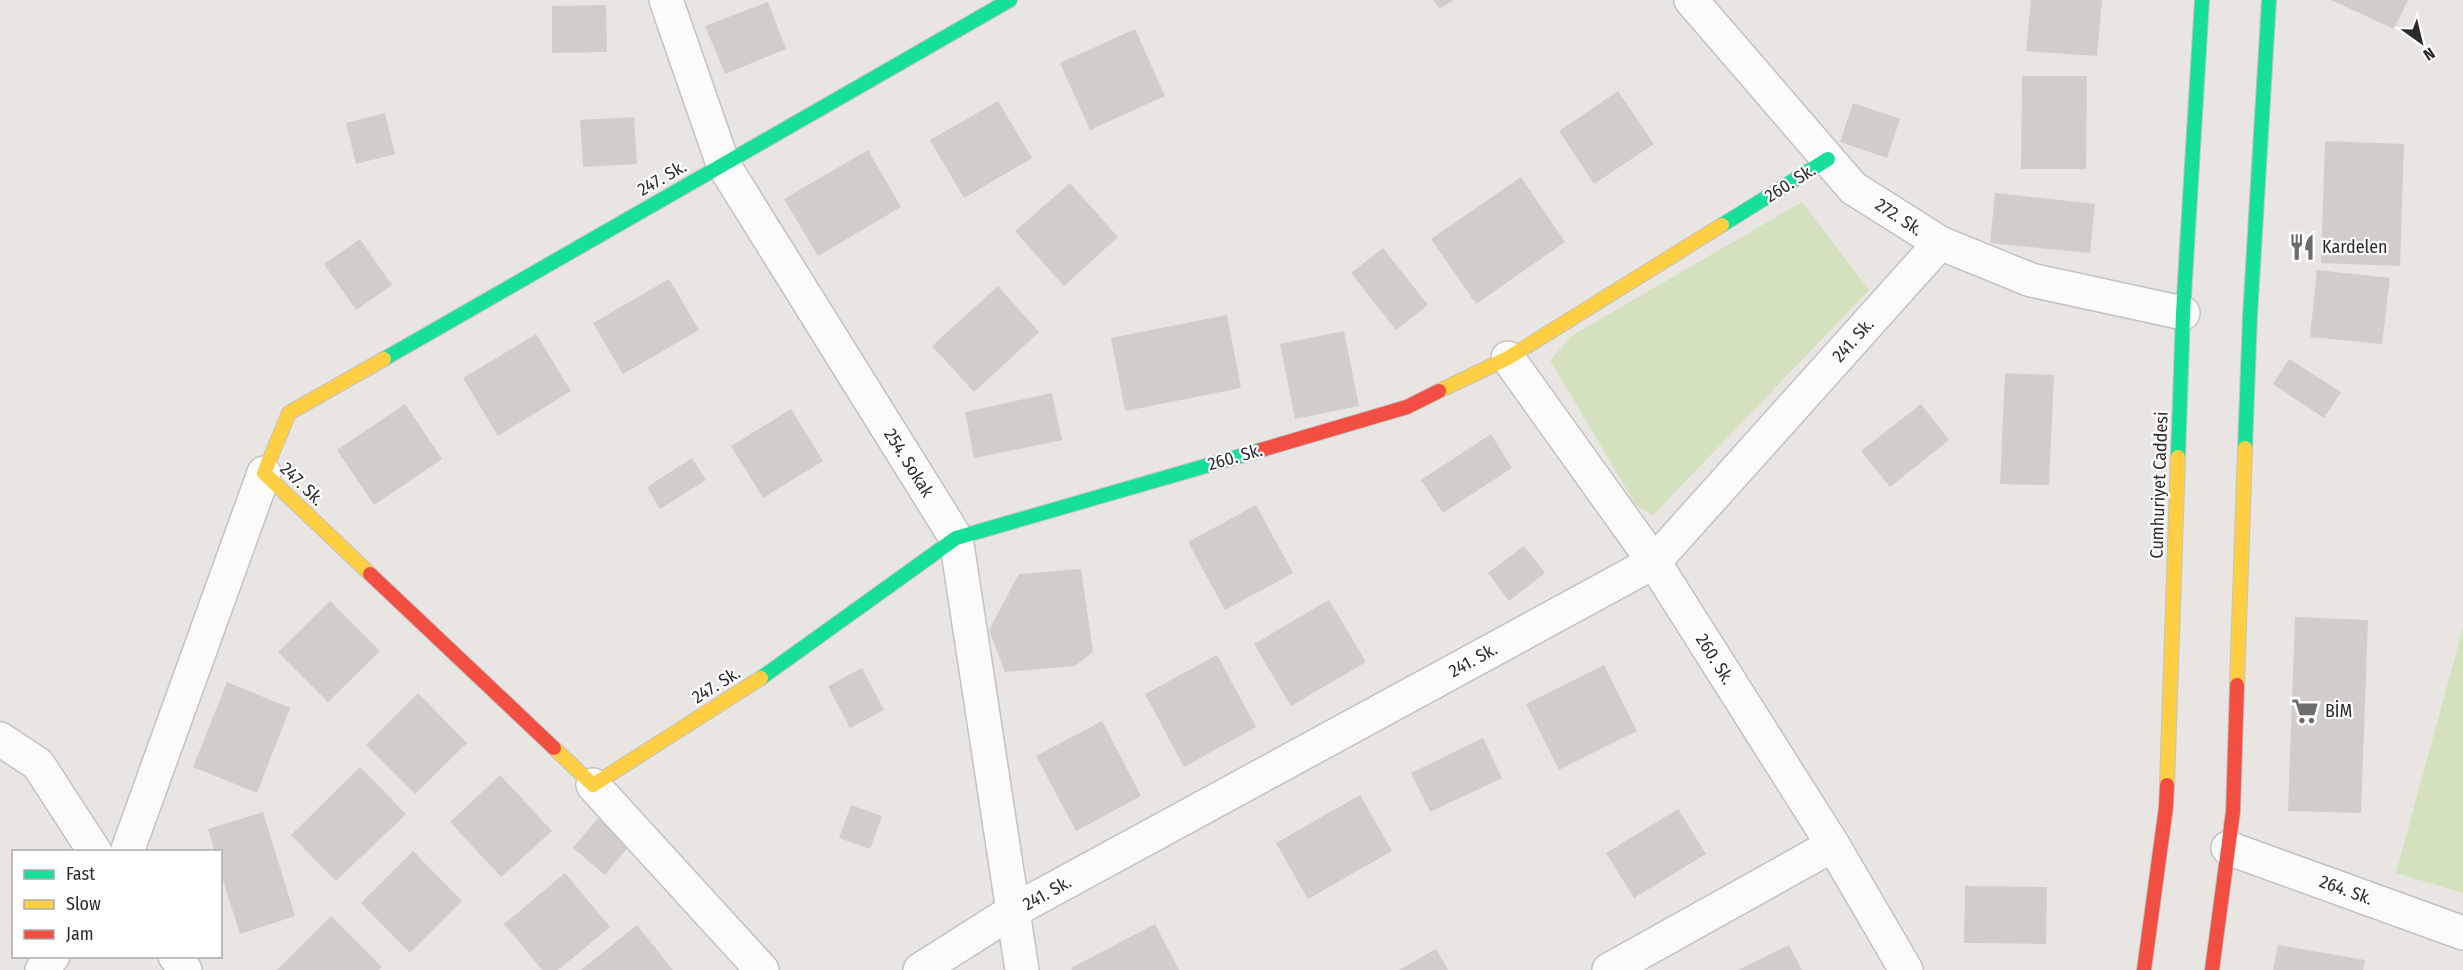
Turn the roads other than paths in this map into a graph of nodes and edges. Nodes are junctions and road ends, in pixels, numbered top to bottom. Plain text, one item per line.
1 (666, 0) edge
2 (1010, 0) edge
3 (1691, 0) edge
4 (2202, 0) edge
5 (2269, 0) edge
6 (1828, 159) junction
7 (723, 164) junction
8 (1941, 243) junction
9 (2183, 313) junction
10 (1508, 358) junction
11 (264, 473) junction
12 (956, 538) junction
13 (1654, 562) junction
14 (0, 739) edge
15 (593, 785) junction
16 (1833, 845) junction
17 (2228, 848) junction
18 (94, 850) edge
19 (128, 850) edge
20 (1013, 911) junction
21 (2463, 933) edge
22 (52, 958) edge
23 (176, 958) edge
24 (42, 970) edge
25 (185, 970) edge
26 (762, 970) edge
27 (920, 970) edge
28 (1022, 970) edge
29 (1609, 970) edge
30 (1906, 970) edge
31 (2144, 970) edge
32 (2212, 970) edge

1 - 7 street, 254. Sokak
2 - 7 street, 247. Sk.
3 - 6 street, 272. Sk.
4 - 9 street, Cumhuriyet Caddesi
5 - 17 street
6 - 8 street, 272. Sk.
6 - 10 street, 260. Sk.
7 - 11 street, 247. Sk.
7 - 12 street, 254. Sokak
8 - 9 street, 272. Sk.
8 - 13 street, 241. Sk.
9 - 31 street, Cumhuriyet Caddesi
10 - 12 street, 260. Sk.
10 - 13 street, 260. Sk.
11 - 15 street, 247. Sk.
11 - 19 street
12 - 15 street, 247. Sk.
12 - 20 street, 254. Sokak
13 - 16 street, 260. Sk.
13 - 20 street, 241. Sk.
14 - 18 street
15 - 26 street
16 - 29 street
16 - 30 street, 260. Sk.
17 - 21 street, 264. Sk.
17 - 32 street
20 - 27 street, 241. Sk.
20 - 28 street, 254. Sokak
22 - 24 street
23 - 25 street

